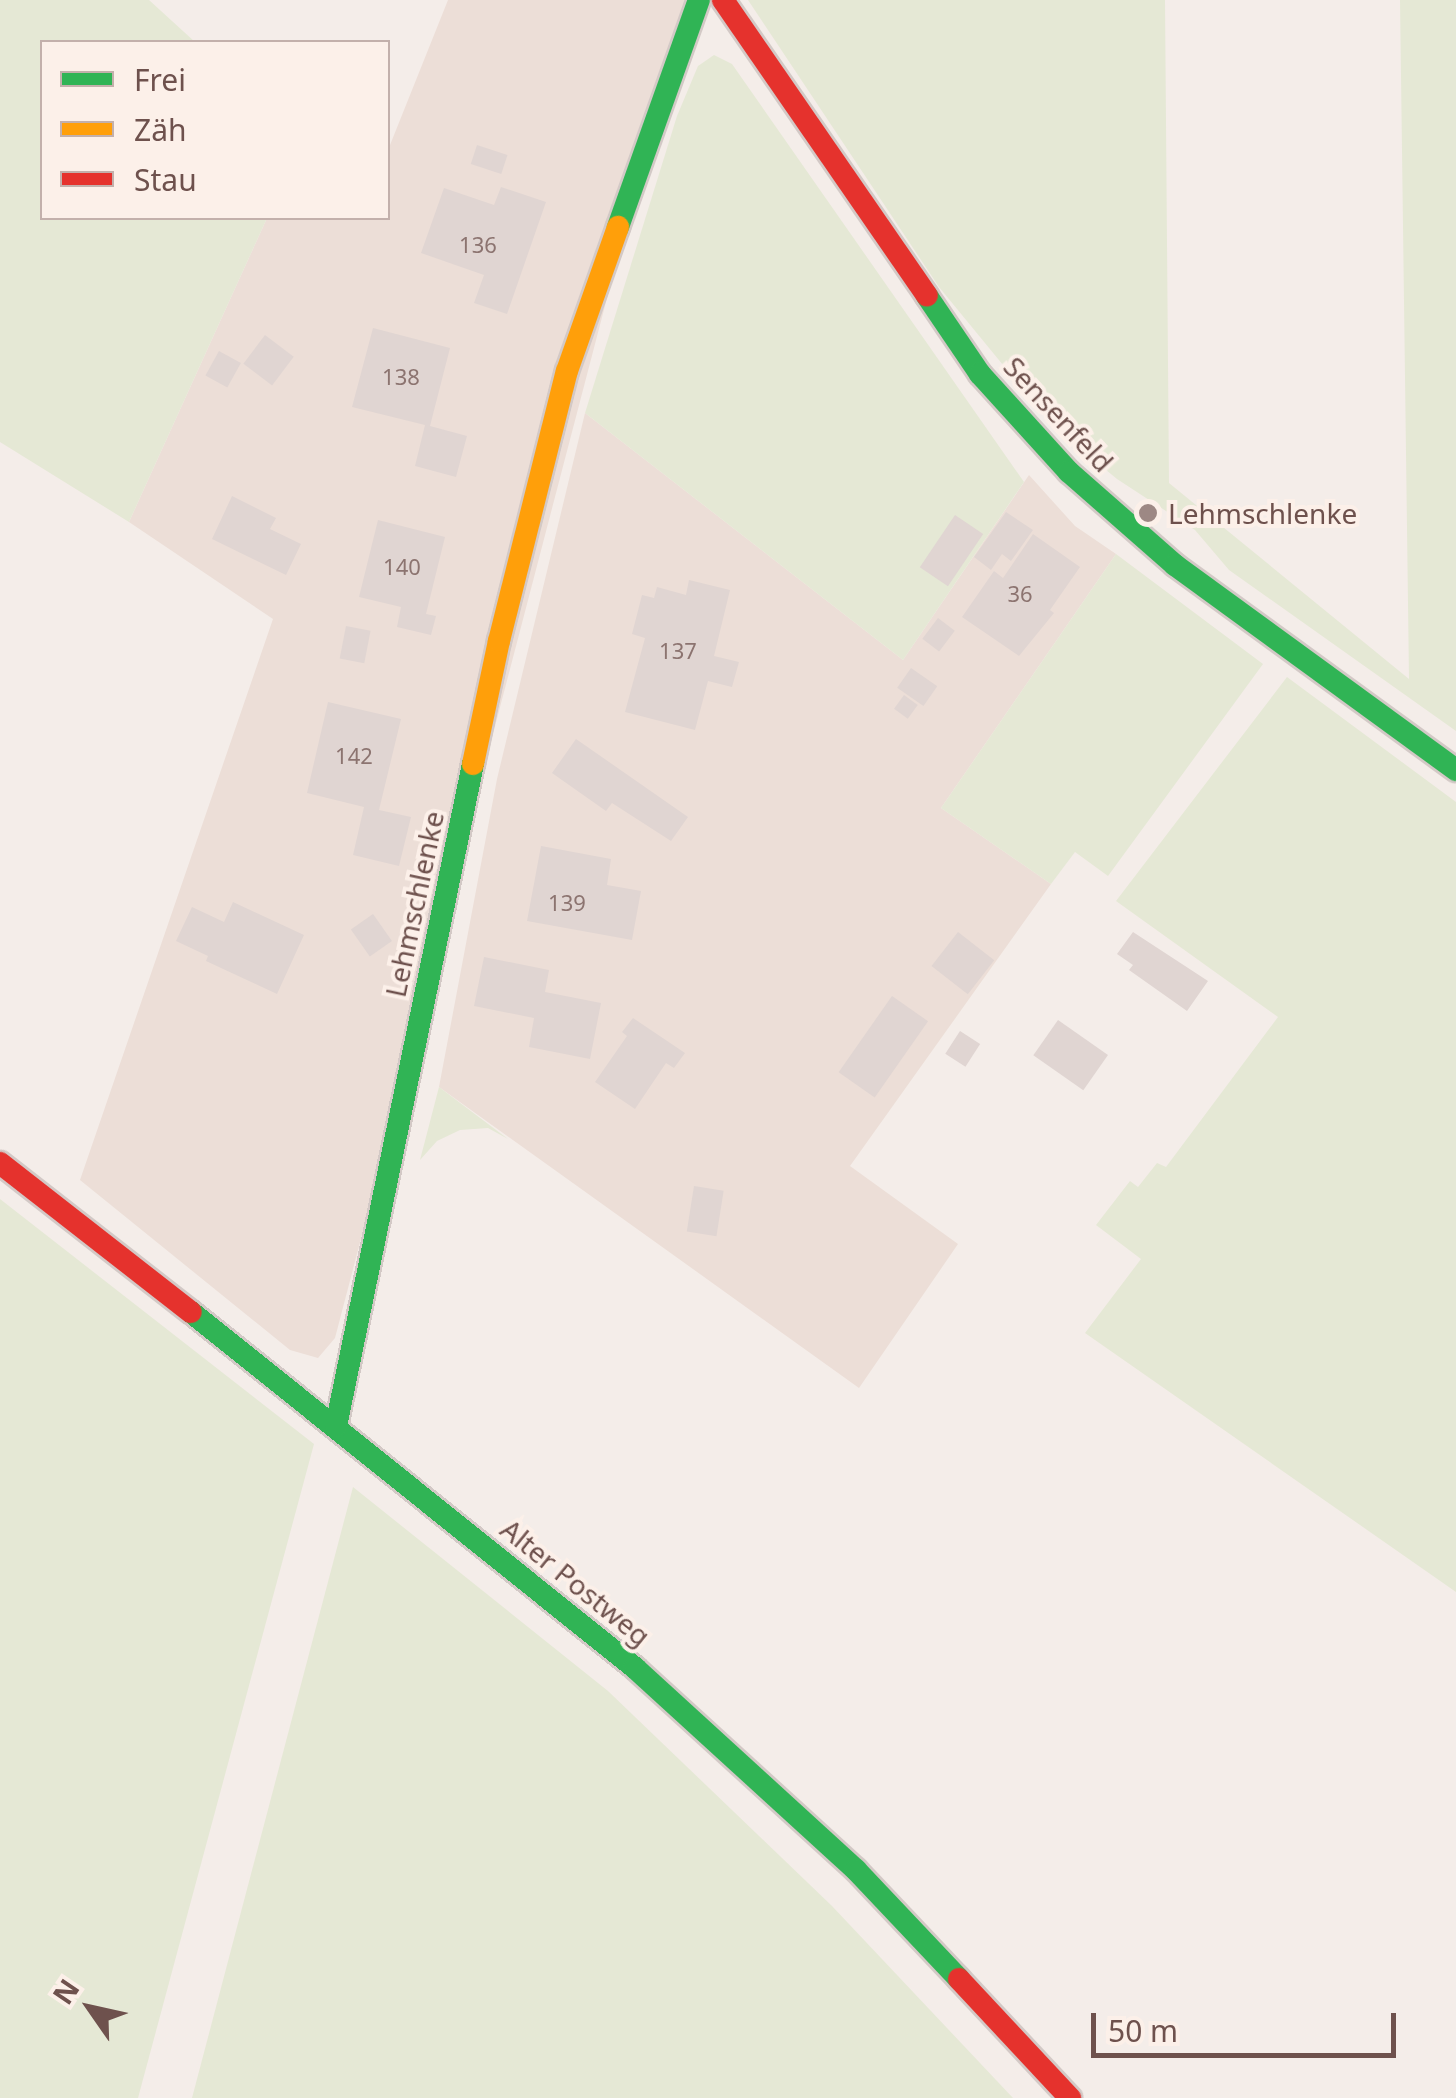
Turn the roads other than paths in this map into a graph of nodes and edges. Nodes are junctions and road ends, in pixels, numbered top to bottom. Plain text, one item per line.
1 (699, 0) edge
2 (723, 0) edge
3 (1456, 770) edge
4 (0, 1163) edge
5 (336, 1426) junction
6 (1070, 2098) edge

1 - 5 street, Lehmschlenke
2 - 3 street, Sensenfeld
4 - 5 street, Alter Postweg
5 - 6 street, Alter Postweg

